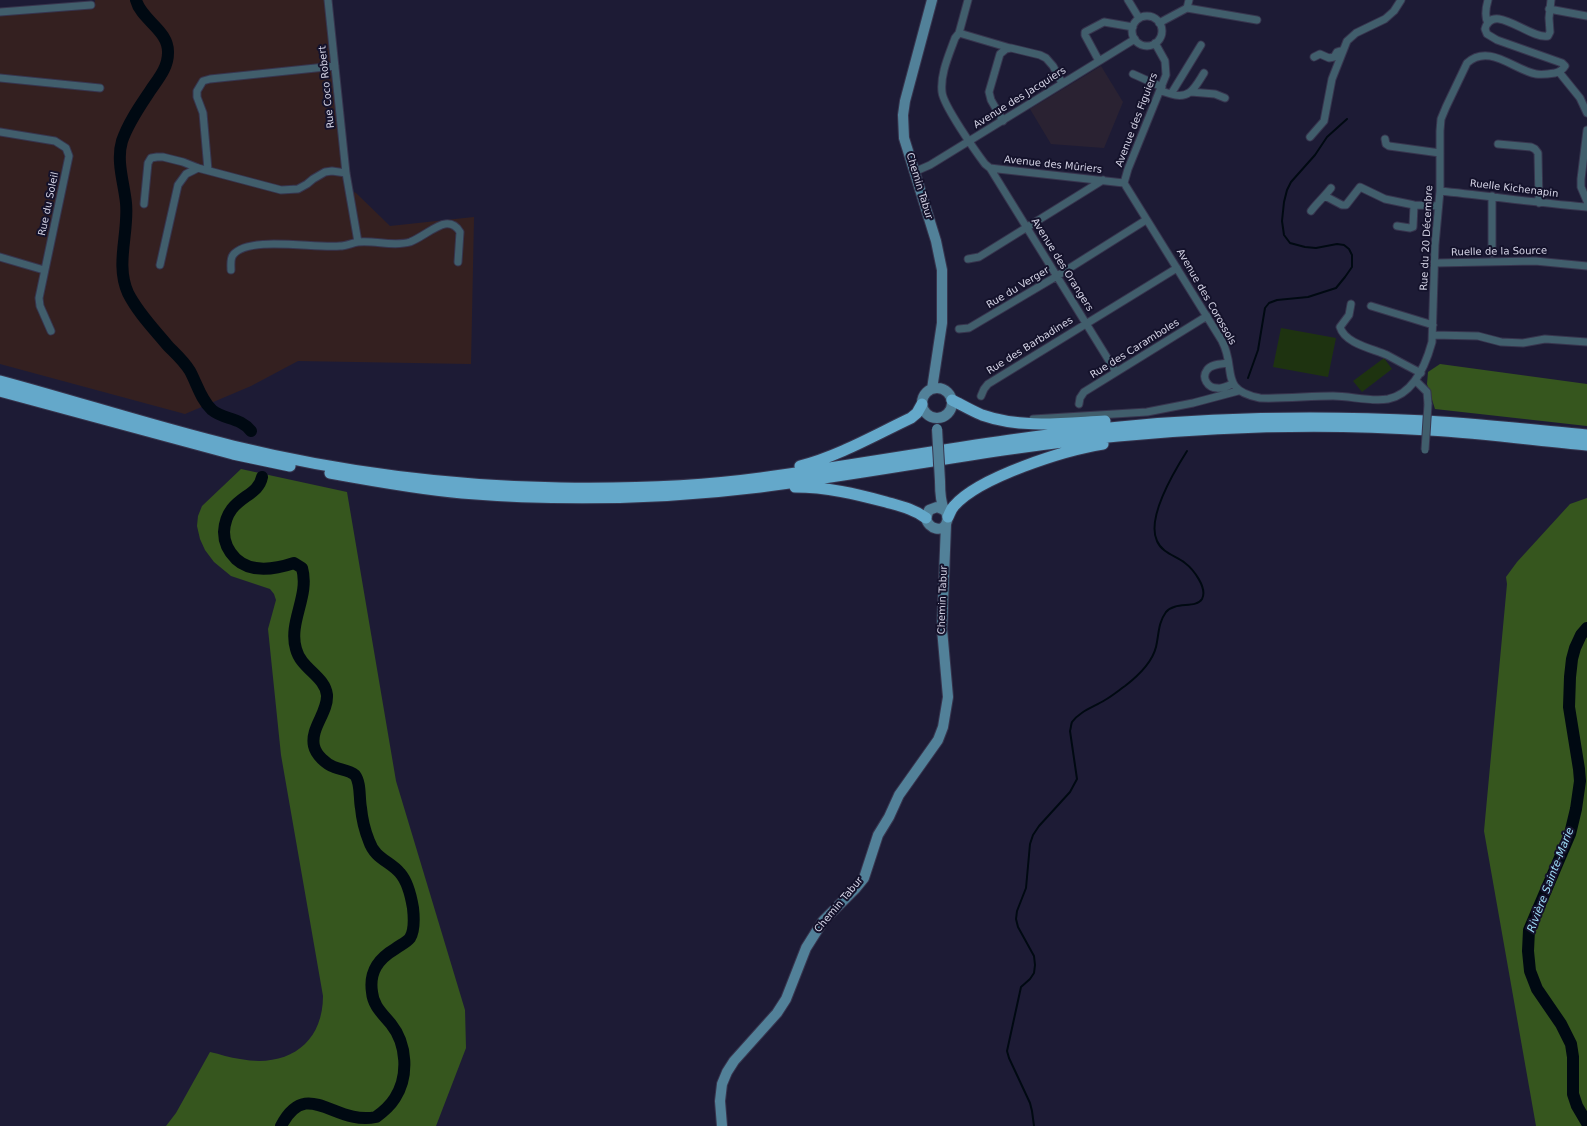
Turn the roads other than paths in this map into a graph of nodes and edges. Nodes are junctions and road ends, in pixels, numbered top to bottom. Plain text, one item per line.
1 (328, 0) edge
2 (932, 0) edge
3 (968, 0) edge
4 (1128, 0) edge
5 (1189, 0) edge
6 (1401, 0) edge
7 (1488, 0) edge
8 (1550, 0) edge
9 (91, 5) dead end
10 (1187, 8) junction
11 (1549, 9) junction
12 (0, 12) edge
13 (1587, 16) edge
14 (1139, 18) junction
15 (1257, 20) dead end
16 (1488, 22) junction
17 (1159, 23) junction
18 (1133, 27) junction
19 (959, 33) junction
20 (1134, 39) junction
21 (1155, 43) junction
22 (1201, 45) dead end
23 (1011, 48) junction
24 (1342, 50) junction
25 (1314, 57) dead end
26 (1099, 61) junction
27 (335, 66) junction
28 (1559, 72) junction
29 (1204, 73) dead end
30 (1133, 74) dead end
31 (0, 78) edge
32 (1062, 83) junction
33 (100, 88) dead end
34 (1162, 89) junction
35 (1191, 92) junction
36 (1171, 94) junction
37 (1225, 98) dead end
38 (1587, 113) edge
39 (1003, 121) junction
40 (1587, 130) edge
41 (0, 132) edge
42 (1310, 137) dead end
43 (1385, 139) dead end
44 (969, 141) junction
45 (1498, 144) dead end
46 (1440, 153) junction
47 (198, 168) junction
48 (990, 168) junction
49 (208, 170) junction
50 (914, 172) junction
51 (346, 173) junction
52 (1103, 180) junction
53 (1124, 183) junction
54 (1331, 188) dead end
55 (1440, 191) junction
56 (1325, 196) junction
57 (1492, 196) junction
58 (1587, 201) edge
59 (1539, 203) junction
60 (144, 204) dead end
61 (1414, 205) junction
62 (1438, 206) junction
63 (1587, 207) edge
64 (1311, 211) dead end
65 (1146, 220) junction
66 (1397, 226) dead end
67 (1028, 228) junction
68 (358, 242) junction
69 (1492, 253) dead end
70 (0, 257) edge
71 (968, 259) dead end
72 (458, 262) dead end
73 (1435, 263) junction
74 (160, 265) dead end
75 (1587, 266) edge
76 (1177, 268) junction
77 (44, 270) junction
78 (231, 270) dead end
79 (1057, 276) junction
80 (1351, 304) dead end
81 (1371, 306) dead end
82 (1207, 316) junction
83 (1086, 323) junction
84 (1432, 325) junction
85 (958, 329) dead end
86 (51, 331) dead end
87 (1432, 335) junction
88 (1587, 342) edge
89 (1228, 363) junction
90 (1116, 372) junction
91 (1420, 373) junction
92 (0, 381) edge
93 (1416, 381) junction
94 (1232, 384) junction
95 (936, 389) junction
96 (1238, 390) junction
97 (0, 391) edge
98 (981, 396) dead end
99 (952, 400) junction
100 (922, 404) junction
101 (1079, 404) dead end
102 (937, 417) junction
103 (995, 419) junction
104 (1178, 422) junction
105 (1356, 427) junction
106 (1587, 435) edge
107 (1587, 445) edge
108 (1425, 450) dead end
109 (759, 483) junction
110 (940, 493) junction
111 (946, 517) junction
112 (929, 518) junction
113 (944, 557) junction
114 (722, 1126) edge

1 - 27 street, Rue Coco Robert
2 - 50 main road, Chemin Tabur
3 - 19 street, Avenue des Mûriers
4 - 14 street
5 - 10 street
6 - 24 street
7 - 16 street
8 - 11 street
9 - 12 street
10 - 15 street
10 - 17 street
11 - 13 street
11 - 16 street
14 - 17 street
14 - 18 street
16 - 28 street
17 - 21 street
18 - 20 street
18 - 26 street
19 - 23 street
19 - 44 street, Avenue des Mûriers
20 - 21 street
20 - 26 street, Avenue des Jacquiers
21 - 34 street, Avenue des Figuiers
22 - 36 street
23 - 32 street
23 - 39 street
24 - 25 street
24 - 42 street
26 - 32 street, Avenue des Jacquiers
27 - 49 street
27 - 51 street, Rue Coco Robert
28 - 38 street
28 - 46 street, Rue du 20 Décembre
29 - 35 street
30 - 34 street
31 - 33 street
32 - 39 street, Avenue des Jacquiers
34 - 36 street
34 - 53 street, Avenue des Figuiers
35 - 36 street
35 - 37 street
39 - 44 street, Avenue des Jacquiers
40 - 58 street
41 - 77 street, Rue du Soleil
43 - 46 street
44 - 48 street, Avenue des Mûriers
44 - 50 street, Avenue des Jacquiers
45 - 59 street
46 - 55 street, Rue du 20 Décembre
47 - 49 street
47 - 60 street
47 - 74 street
48 - 52 street, Avenue des Mûriers
48 - 67 street, Avenue des Orangers
49 - 51 street
50 - 95 main road, Chemin Tabur
51 - 68 street, Rue Coco Robert
52 - 53 street, Avenue des Mûriers
52 - 67 street
53 - 65 street, Avenue des Corossols
54 - 56 street
55 - 57 street, Ruelle Kichenapin
55 - 62 street, Rue du 20 Décembre
56 - 61 street
56 - 64 street
57 - 59 street, Ruelle Kichenapin
57 - 69 street
59 - 63 street, Ruelle Kichenapin
61 - 62 street
61 - 66 street
62 - 73 street, Rue du 20 Décembre
65 - 76 street, Avenue des Corossols
65 - 79 street, Rue du Verger
67 - 71 street
67 - 79 street, Avenue des Orangers
68 - 72 street
68 - 78 street
70 - 77 street
73 - 75 street, Ruelle de la Source
73 - 84 street, Rue du 20 Décembre
76 - 82 street, Avenue des Corossols
76 - 83 street, Rue des Barbadines
77 - 86 street, Rue du Soleil
79 - 83 street, Avenue des Orangers
79 - 85 street, Rue du Verger
80 - 91 street
81 - 84 street
82 - 89 street, Avenue des Corossols
82 - 90 street, Rue des Caramboles
83 - 90 street, Avenue des Orangers
83 - 98 street, Rue des Barbadines
84 - 87 street, Rue du 20 Décembre
87 - 88 street
87 - 91 street, Rue du 20 Décembre
89 - 94 street, Avenue des Corossols
89 - 94 street
90 - 101 street, Rue des Caramboles
91 - 93 street, Rue du 20 Décembre
92 - 109 highway
93 - 96 street
93 - 108 street, bridge
94 - 96 street
95 - 99 main road
95 - 100 main road
96 - 103 street
97 - 109 highway
99 - 102 main road
99 - 103 highway
100 - 102 main road
100 - 109 highway
102 - 110 main road, Chemin Tabur, bridge
103 - 104 highway
104 - 106 highway
104 - 109 highway
105 - 107 highway
105 - 109 highway
105 - 111 highway
109 - 112 highway
110 - 111 main road, Chemin Tabur
110 - 112 main road
111 - 112 main road
111 - 112 main road
111 - 113 main road, Chemin Tabur
112 - 113 main road, Chemin Tabur
113 - 114 main road, Chemin Tabur

